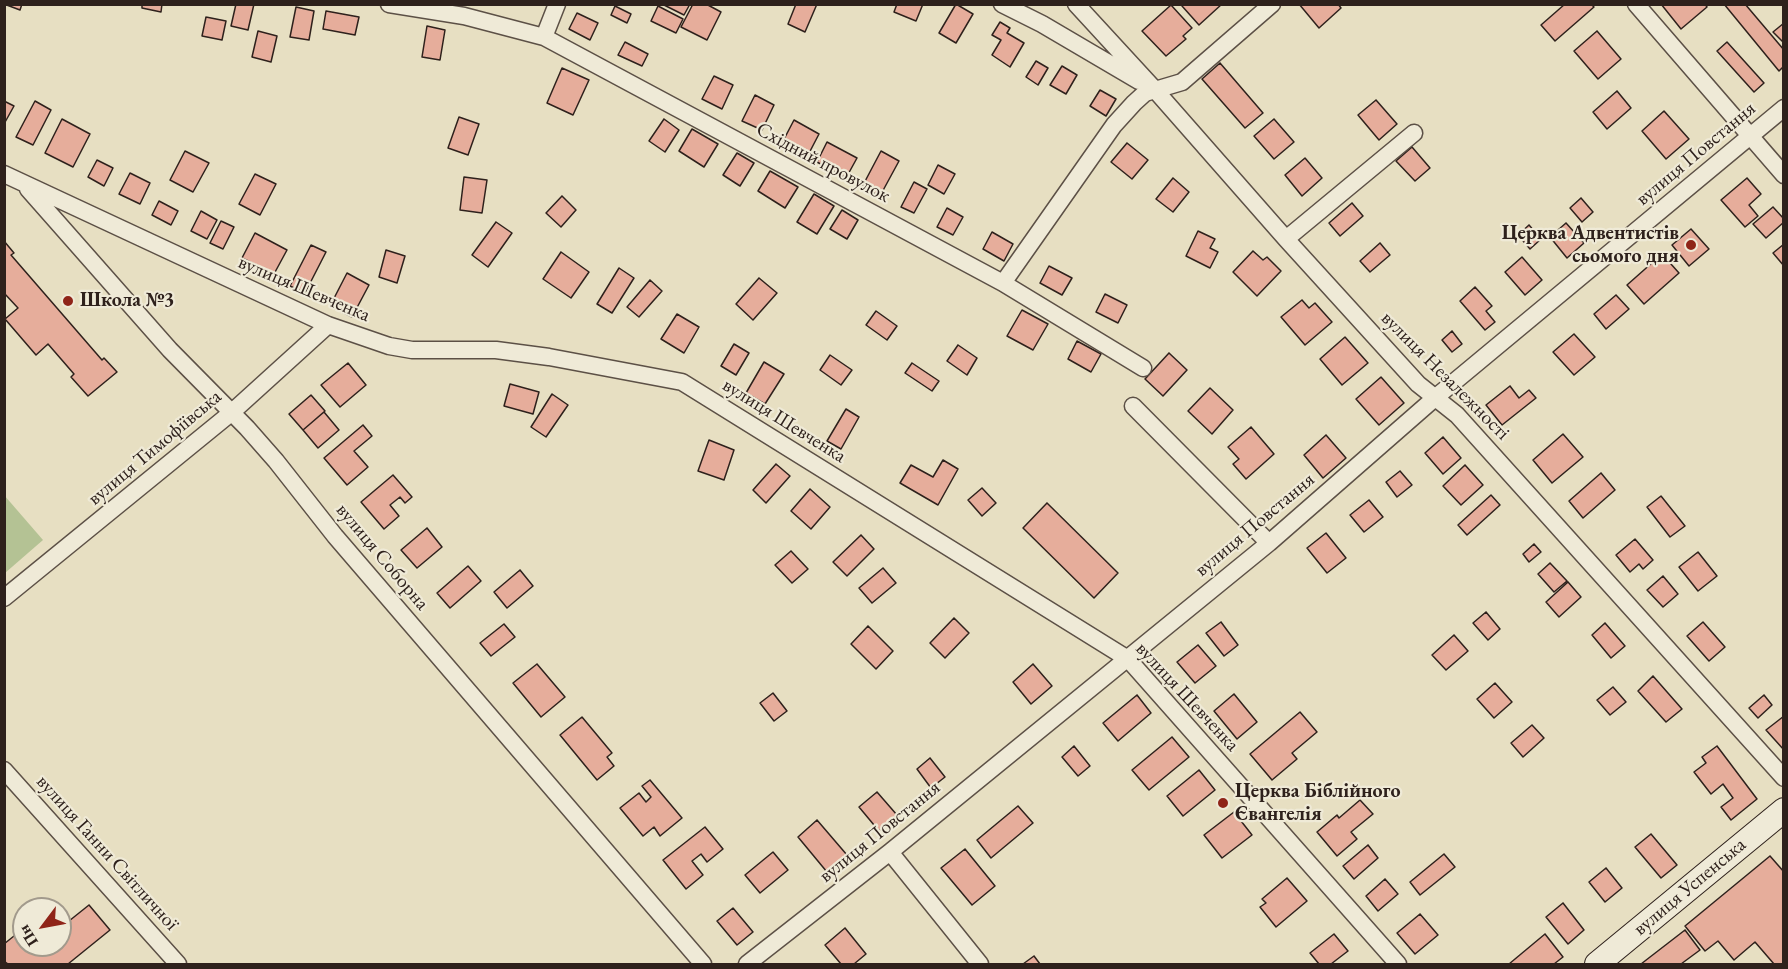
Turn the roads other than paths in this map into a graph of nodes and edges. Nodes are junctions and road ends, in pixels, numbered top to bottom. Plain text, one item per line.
1 (389, 4) edge
2 (557, 4) edge
3 (1002, 4) edge
4 (1076, 4) edge
5 (1272, 4) edge
6 (1636, 4) edge
7 (544, 37) junction
8 (1156, 91) junction
9 (1784, 108) edge
10 (1414, 133) dead end
11 (1750, 137) junction
12 (4, 174) edge
13 (1784, 175) edge
14 (23, 183) junction
15 (1286, 238) junction
16 (1003, 283) junction
17 (328, 326) junction
18 (1143, 368) dead end
19 (1436, 397) junction
20 (1133, 406) dead end
21 (231, 413) junction
22 (1269, 543) junction
23 (4, 598) edge
24 (1128, 659) junction
25 (4, 770) edge
26 (1784, 778) edge
27 (1784, 810) edge
28 (890, 852) junction
29 (178, 964) edge
30 (703, 964) edge
31 (747, 964) edge
32 (980, 964) edge
33 (1398, 964) edge
34 (1597, 964) edge

1 - 7 street, Східний провулок
2 - 7 street
3 - 8 street
4 - 8 street, вулиця Незалежності
5 - 8 street
6 - 11 street
7 - 16 street, Східний провулок
8 - 15 street, вулиця Незалежності
8 - 16 street
9 - 11 street, вулиця Повстання
10 - 15 street
11 - 13 street
11 - 19 street, вулиця Повстання
12 - 14 street, вулиця Шевченка
14 - 17 street, вулиця Шевченка
14 - 21 street, вулиця Соборна
15 - 19 street, вулиця Незалежності
16 - 18 street, Східний провулок
17 - 21 street, вулиця Тимофіївська
17 - 24 street, вулиця Шевченка
19 - 22 street, вулиця Повстання
19 - 26 street, вулиця Незалежності
20 - 22 street
21 - 23 street, вулиця Тимофіївська
21 - 30 street, вулиця Соборна
22 - 24 street, вулиця Повстання
24 - 28 street, вулиця Повстання
24 - 33 street, вулиця Шевченка
25 - 29 street, вулиця Ганни Світличної
27 - 34 street, вулиця Успенська
28 - 31 street, вулиця Повстання
28 - 32 street

